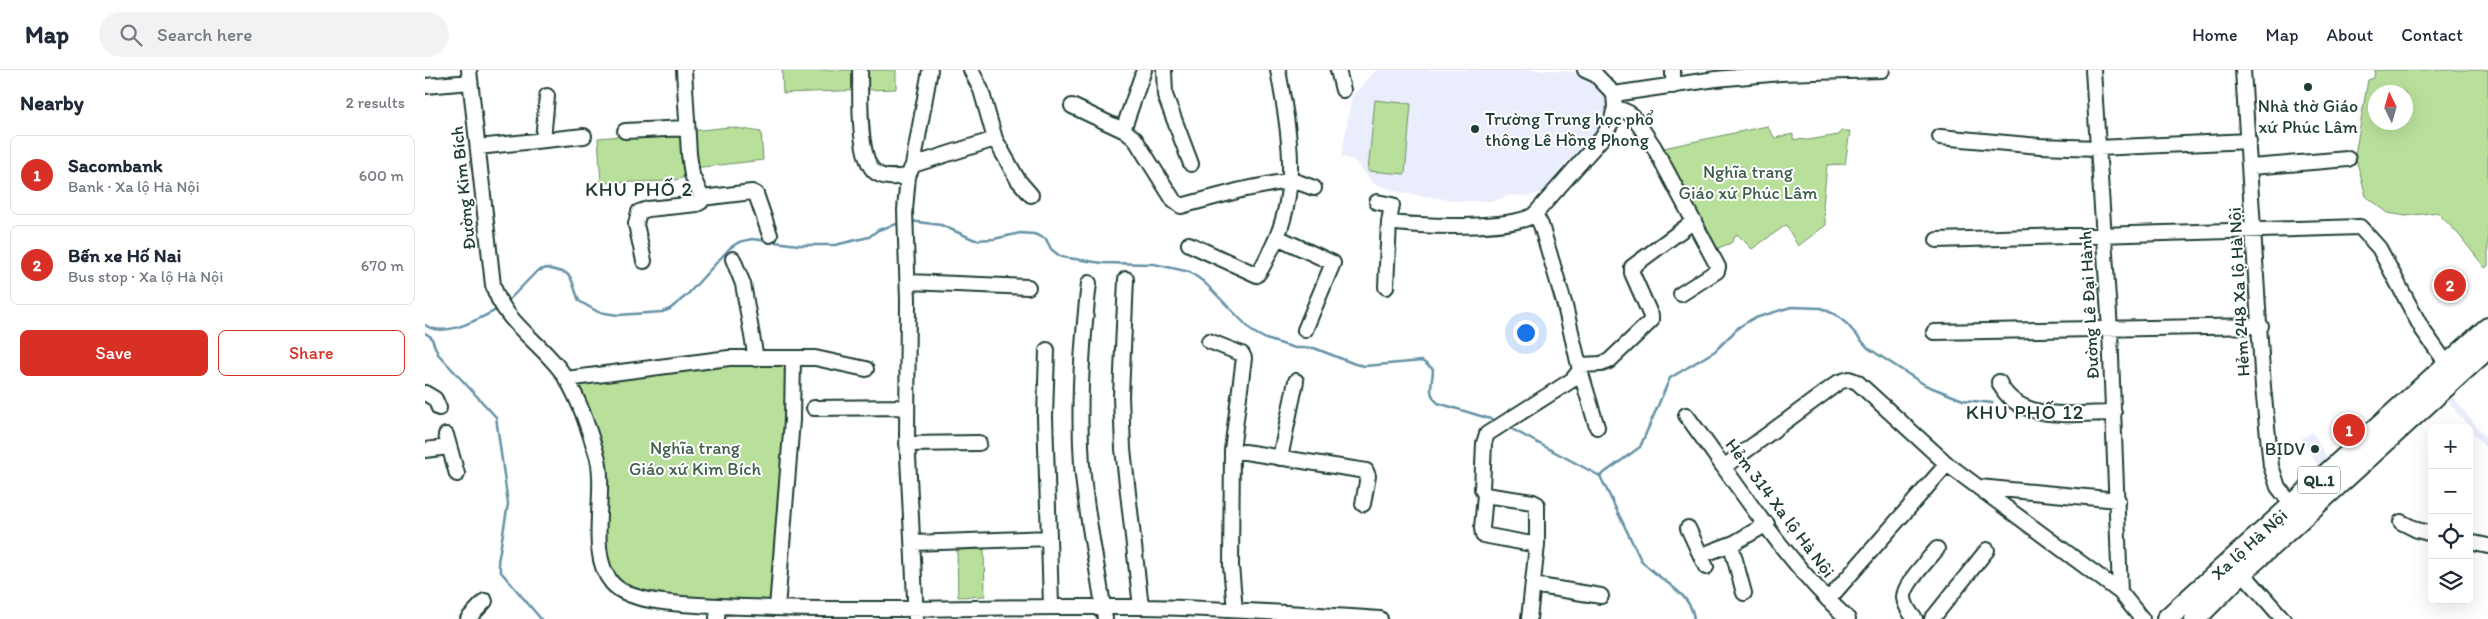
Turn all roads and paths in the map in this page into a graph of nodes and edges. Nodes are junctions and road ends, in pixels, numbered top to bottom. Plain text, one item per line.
1 (684, 70) edge
2 (860, 70) edge
3 (930, 70) edge
4 (971, 70) edge
5 (1144, 70) edge
6 (1164, 70) edge
7 (1278, 70) edge
8 (1338, 70) edge
9 (1585, 70) edge
10 (1673, 70) edge
11 (1867, 70) edge
12 (1882, 70) edge
13 (2093, 70) edge
14 (2243, 70) edge
15 (470, 76) edge
16 (425, 86) edge
17 (1673, 86) junction
18 (1343, 90) dead end
19 (547, 96) dead end
20 (1615, 101) junction
21 (1072, 106) dead end
22 (686, 128) junction
23 (1123, 130) junction
24 (625, 131) dead end
25 (584, 136) dead end
26 (1939, 137) dead end
27 (995, 139) junction
28 (543, 140) junction
29 (2249, 141) junction
30 (477, 147) junction
31 (2098, 148) junction
32 (2348, 158) dead end
33 (1191, 164) dead end
34 (2251, 167) junction
35 (911, 170) junction
36 (1291, 180) junction
37 (1314, 188) dead end
38 (1031, 195) dead end
39 (702, 198) junction
40 (1377, 202) dead end
41 (1535, 214) junction
42 (1694, 221) junction
43 (1389, 222) junction
44 (2255, 232) junction
45 (770, 235) dead end
46 (2104, 235) junction
47 (1277, 237) junction
48 (1937, 240) dead end
49 (1189, 244) dead end
50 (733, 259) dead end
51 (644, 261) dead end
52 (1126, 279) dead end
53 (908, 282) junction
54 (1089, 283) dead end
55 (1027, 287) dead end
56 (1386, 287) dead end
57 (1681, 294) dead end
58 (2261, 326) junction
59 (2488, 328) edge
60 (1305, 330) dead end
61 (2111, 330) junction
62 (1934, 332) dead end
63 (1209, 341) dead end
64 (2481, 348) edge
65 (1047, 350) dead end
66 (755, 358) junction
67 (793, 358) junction
68 (1580, 367) junction
69 (866, 369) dead end
70 (2452, 371) junction
71 (566, 379) junction
72 (1296, 381) dead end
73 (1999, 382) dead end
74 (425, 393) edge
75 (907, 407) junction
76 (439, 408) dead end
77 (813, 408) dead end
78 (2114, 413) junction
79 (1686, 415) dead end
80 (1597, 427) dead end
81 (979, 443) dead end
82 (907, 444) junction
83 (425, 450) edge
84 (1232, 450) junction
85 (1281, 458) junction
86 (1947, 464) junction
87 (1725, 466) junction
88 (457, 474) dead end
89 (1978, 487) junction
90 (1485, 495) junction
91 (2118, 500) junction
92 (1363, 504) dead end
93 (2292, 505) junction
94 (2401, 522) dead end
95 (1767, 524) junction
96 (1688, 528) dead end
97 (2428, 533) edge
98 (1049, 538) junction
99 (913, 543) junction
100 (2473, 543) edge
101 (1537, 545) junction
102 (1731, 545) junction
103 (2488, 546) edge
104 (1937, 549) dead end
105 (1987, 550) dead end
106 (2242, 572) junction
107 (1533, 585) junction
108 (2120, 592) junction
109 (1744, 593) dead end
110 (1601, 596) dead end
111 (1828, 600) junction
112 (485, 601) dead end
113 (1051, 606) junction
114 (1141, 607) junction
115 (777, 608) junction
116 (1235, 610) junction
117 (717, 613) edge
118 (1104, 613) edge
119 (915, 614) edge
120 (468, 619) edge
121 (1380, 619) edge
122 (1529, 619) edge
123 (1848, 619) edge
124 (1915, 619) edge
125 (1932, 619) edge
126 (2142, 619) edge
127 (2167, 619) edge
128 (2195, 619) edge
129 (2283, 619) edge

1 - 22 street
2 - 35 street
3 - 35 street
4 - 27 street
5 - 23 street
6 - 33 street
7 - 36 street
8 - 18 street
9 - 20 street
10 - 17 street
11 - 12 street
11 - 17 street
13 - 31 street, Đường Lê Đại Hành
14 - 29 street, Hẻm 248 Xa lộ Hà Nội
15 - 16 street
15 - 30 street, Đường Kim Bích
17 - 20 street
19 - 28 street
20 - 41 street
20 - 42 street
21 - 23 street
22 - 24 street
22 - 39 street
23 - 36 street
25 - 28 street
26 - 31 street
27 - 35 street
27 - 38 street
28 - 30 street
29 - 31 street
29 - 34 street, Hẻm 248 Xa lộ Hà Nội
30 - 71 street, Đường Kim Bích
31 - 46 street, Đường Lê Đại Hành
32 - 34 street
34 - 44 street, Hẻm 248 Xa lộ Hà Nội
35 - 53 street
36 - 37 street
36 - 47 street
39 - 45 street
39 - 51 street
40 - 43 street
41 - 43 street
41 - 68 street
42 - 57 street
42 - 68 street
43 - 56 street
44 - 46 street
44 - 58 street, Hẻm 248 Xa lộ Hà Nội
44 - 70 street
46 - 48 street
46 - 61 street, Đường Lê Đại Hành
47 - 49 street
47 - 60 street
50 - 66 street
52 - 114 street
53 - 55 street
53 - 75 street
54 - 118 street
58 - 61 street
58 - 93 street, Hẻm 248 Xa lộ Hà Nội
59 - 64 highway, Xa lộ Hà Nội / QL.1
61 - 62 street
61 - 78 street, Đường Lê Đại Hành
63 - 84 street
64 - 70 highway, Xa lộ Hà Nội / QL.1
65 - 98 street
66 - 67 street
66 - 71 street
67 - 69 street
67 - 115 street
68 - 80 street
68 - 90 street
70 - 93 highway, Xa lộ Hà Nội / QL.1
70 - 106 highway, Xa lộ Hà Nội / QL.1
71 - 117 street
72 - 85 street
73 - 78 street
74 - 76 street
75 - 77 street
75 - 82 street
78 - 91 street, Đường Lê Đại Hành
79 - 87 street, Hẻm 314 Xa lộ Hà Nội
81 - 82 street
82 - 99 street
83 - 88 street
84 - 85 street
84 - 116 street
85 - 92 street
86 - 87 street
86 - 89 street
86 - 111 street
87 - 95 street, Hẻm 314 Xa lộ Hà Nội
89 - 91 street
89 - 108 street
90 - 101 street
90 - 101 street
91 - 108 street, Đường Lê Đại Hành
93 - 127 highway, Xa lộ Hà Nội / QL.1
94 - 97 street
95 - 102 street
95 - 111 street, Hẻm 314 Xa lộ Hà Nội
96 - 102 street
98 - 99 street
98 - 113 street
99 - 119 street
100 - 103 street
101 - 107 street
102 - 109 street
104 - 124 street
105 - 125 street
106 - 128 highway, Xa lộ Hà Nội / QL.1
106 - 129 street
107 - 110 street
107 - 122 street
108 - 126 street
111 - 123 street, Hẻm 314 Xa lộ Hà Nội
112 - 120 street
113 - 118 street
113 - 119 street
114 - 116 street
114 - 118 street
115 - 117 street
115 - 119 street
116 - 121 street

